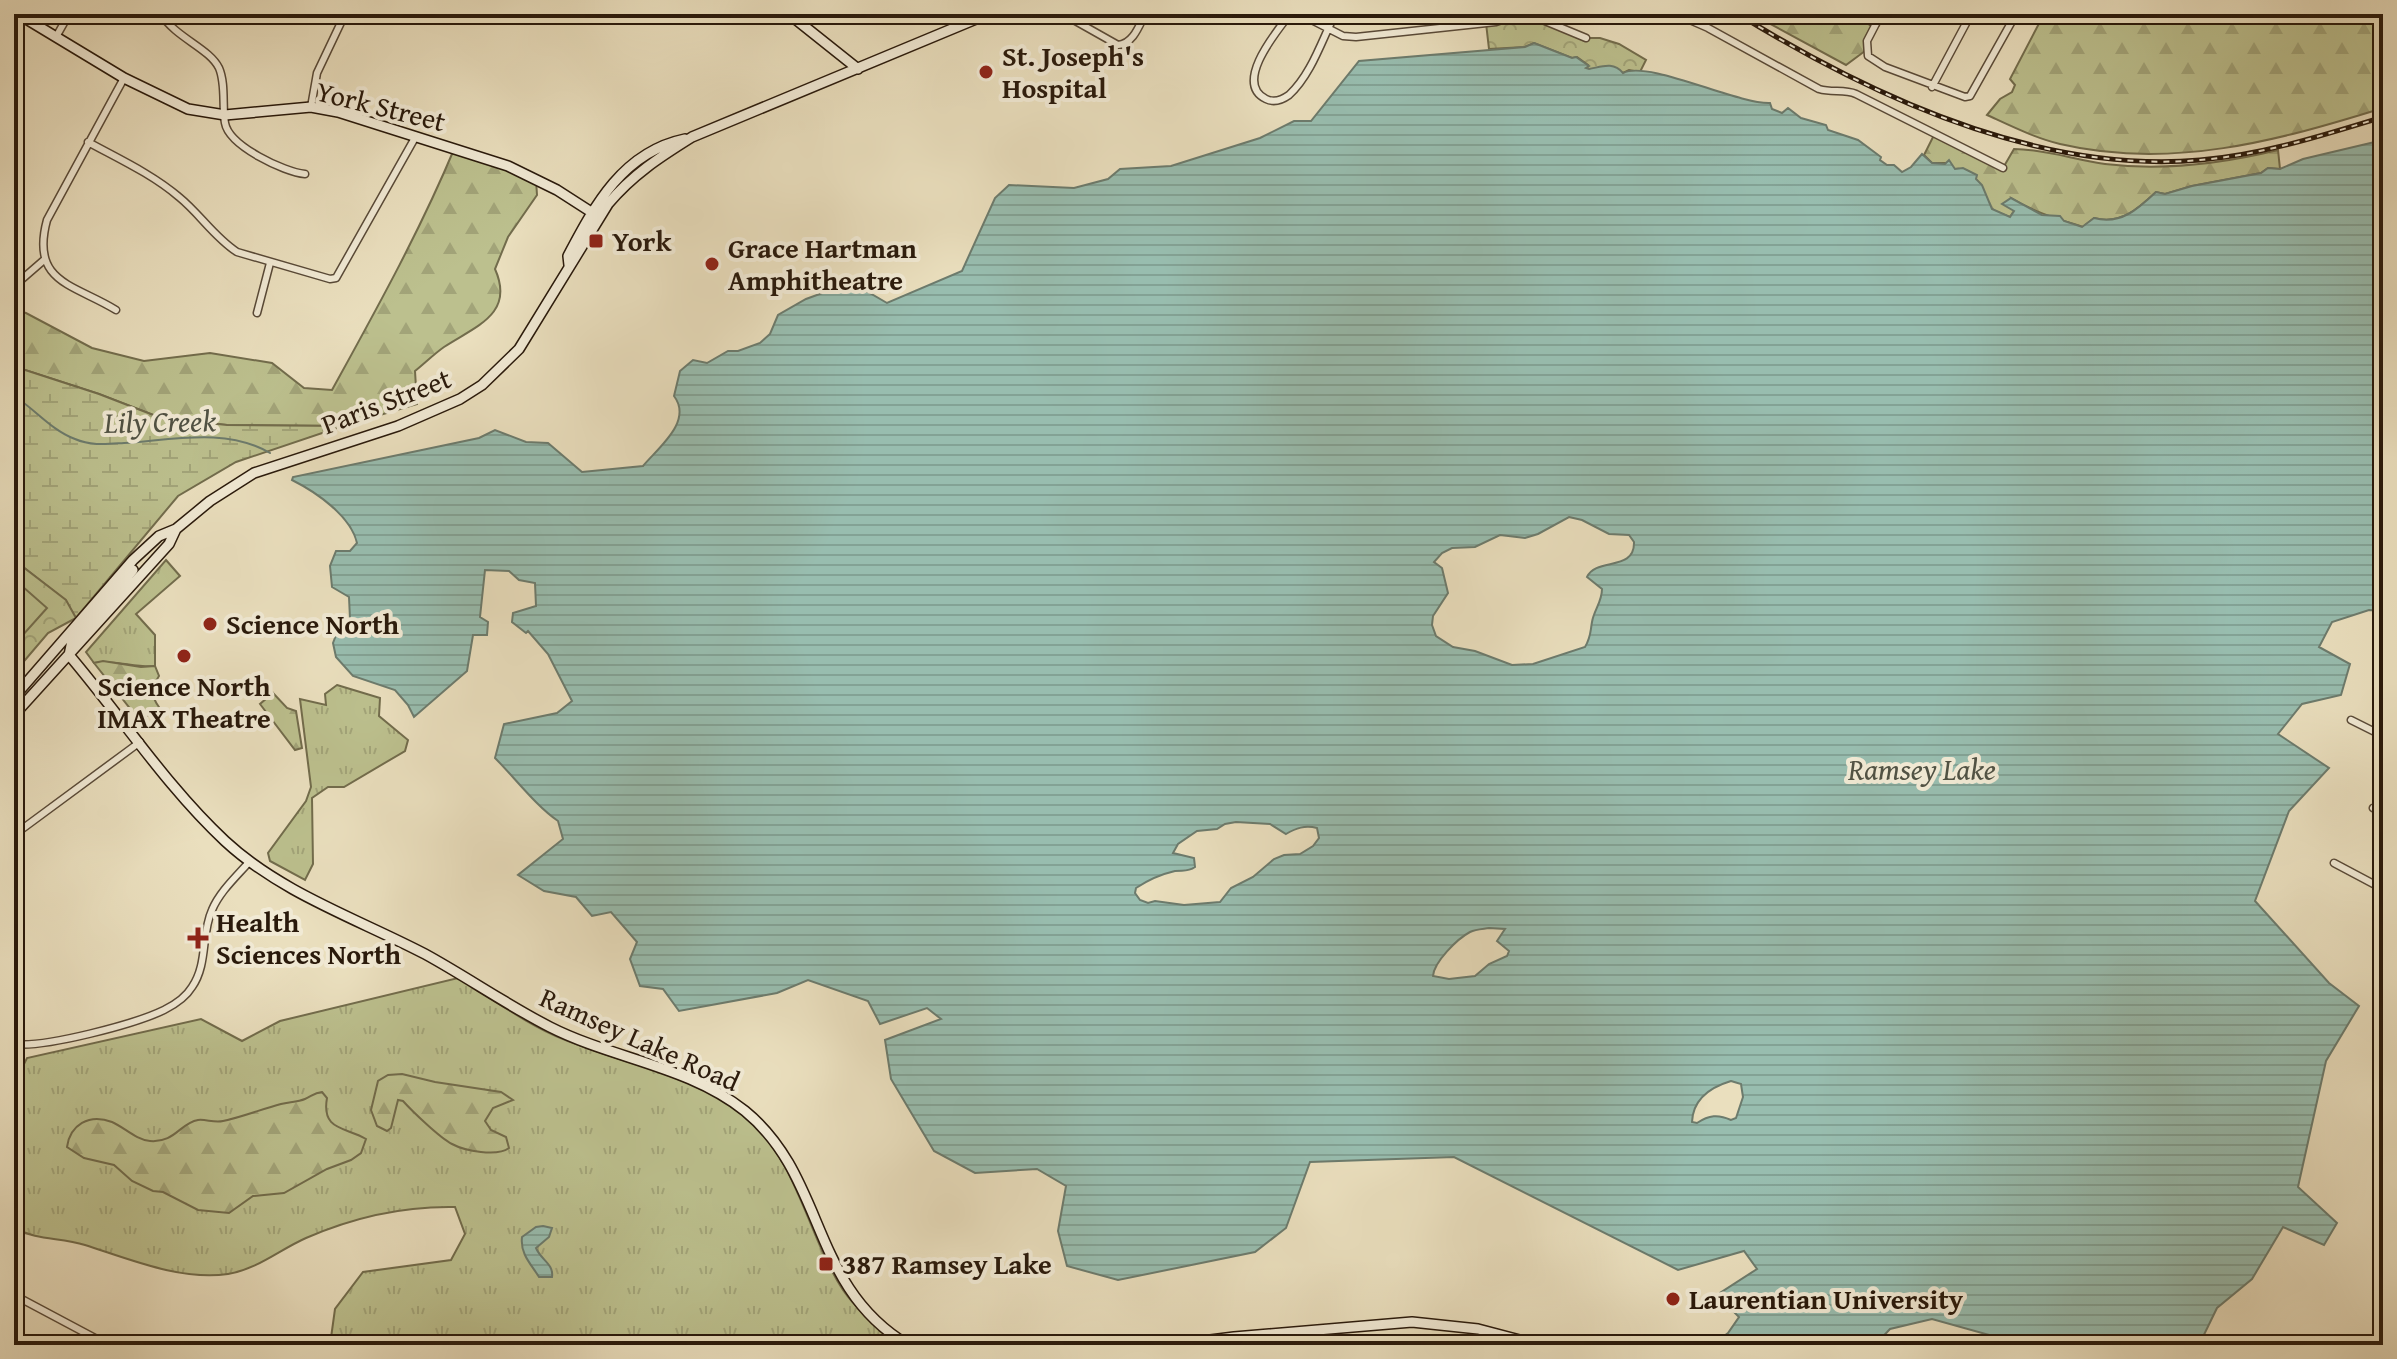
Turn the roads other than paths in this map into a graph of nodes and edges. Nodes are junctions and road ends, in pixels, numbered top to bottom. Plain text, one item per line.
1 (18, 14) edge
2 (69, 14) edge
3 (161, 14) edge
4 (345, 14) edge
5 (789, 14) edge
6 (988, 14) edge
7 (1063, 14) edge
8 (1145, 14) edge
9 (1290, 14) edge
10 (1300, 14) edge
11 (1335, 14) edge
12 (1528, 14) edge
13 (1676, 14) edge
14 (1856, 14) edge
15 (1881, 14) edge
16 (1971, 14) edge
17 (2016, 14) edge
18 (1516, 15) edge
19 (1482, 19) edge
20 (1876, 24) junction
21 (1328, 29) junction
22 (56, 37) junction
23 (1586, 38) dead end
24 (858, 69) junction
25 (124, 78) junction
26 (1932, 87) junction
27 (311, 107) junction
28 (225, 115) junction
29 (416, 135) junction
30 (88, 142) junction
31 (2003, 168) dead end
32 (305, 174) dead end
33 (595, 215) junction
34 (44, 260) junction
35 (270, 263) junction
36 (14, 286) edge
37 (116, 310) dead end
38 (257, 313) dead end
39 (176, 529) junction
40 (159, 536) junction
41 (69, 655) junction
42 (48, 656) junction
43 (14, 697) edge
44 (14, 715) edge
45 (2351, 720) dead end
46 (2383, 736) edge
47 (140, 742) junction
48 (2373, 808) dead end
49 (2383, 813) edge
50 (14, 835) edge
51 (250, 861) junction
52 (2334, 863) dead end
53 (2383, 889) edge
54 (14, 1044) edge
55 (14, 1295) edge
56 (108, 1345) edge
57 (908, 1345) edge
58 (1171, 1345) edge
59 (1539, 1345) edge

1 - 22 street, York Street
2 - 22 street
3 - 28 street
4 - 27 street
5 - 24 street
6 - 24 street, Paris Street
7 - 8 street
9 - 21 street
10 - 21 street
11 - 21 street
12 - 23 street
13 - 31 street
14 - 20 street
15 - 20 street
16 - 26 street
17 - 26 street
18 - 19 street
19 - 21 street
20 - 26 street
22 - 25 street, York Street
24 - 33 street, Paris Street
25 - 28 street, York Street
25 - 30 street
27 - 28 street, York Street
27 - 29 street, York Street
28 - 32 street
29 - 33 street, York Street
29 - 35 street
30 - 34 street
30 - 35 street
33 - 39 street, Paris Street
34 - 36 street
34 - 37 street
35 - 38 street
39 - 40 street, Paris Street
39 - 41 street, Paris Street
40 - 41 street
40 - 42 street, Paris Street
41 - 42 street
41 - 44 street, Paris Street
41 - 47 street, Ramsey Lake Road
42 - 43 street, Paris Street
45 - 46 street
47 - 50 street
47 - 51 street, Ramsey Lake Road
48 - 49 street
51 - 54 street
51 - 57 street, Ramsey Lake Road
52 - 53 street
55 - 56 street
58 - 59 street

